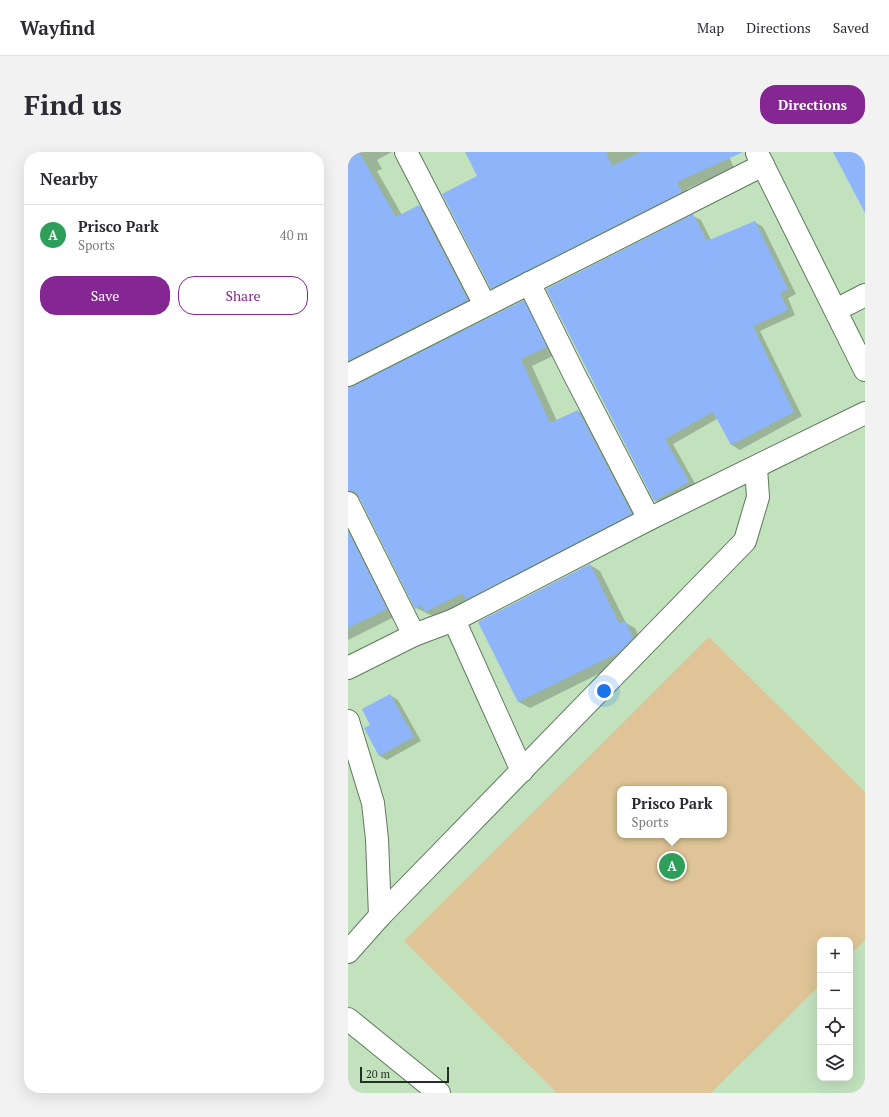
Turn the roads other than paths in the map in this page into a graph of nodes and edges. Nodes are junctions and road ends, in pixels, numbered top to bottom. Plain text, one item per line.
1 (406, 152) edge
2 (760, 159) edge
3 (529, 283) junction
4 (865, 296) edge
5 (485, 305) junction
6 (836, 310) junction
7 (865, 370) edge
8 (348, 375) edge
9 (865, 413) edge
10 (756, 468) junction
11 (348, 503) edge
12 (650, 519) junction
13 (454, 620) junction
14 (414, 635) junction
15 (348, 668) edge
16 (348, 722) edge
17 (522, 772) junction
18 (380, 916) junction
19 (348, 952) edge
20 (348, 1019) edge
21 (439, 1093) edge

1 - 5 street
2 - 3 street
2 - 6 street
3 - 5 street
3 - 12 street
4 - 6 street
5 - 8 street
6 - 7 street
9 - 10 street
10 - 12 street
10 - 17 street
11 - 14 street
12 - 13 street
13 - 14 street
13 - 17 street
14 - 15 street
16 - 18 street
17 - 18 street
18 - 19 street
20 - 21 street

